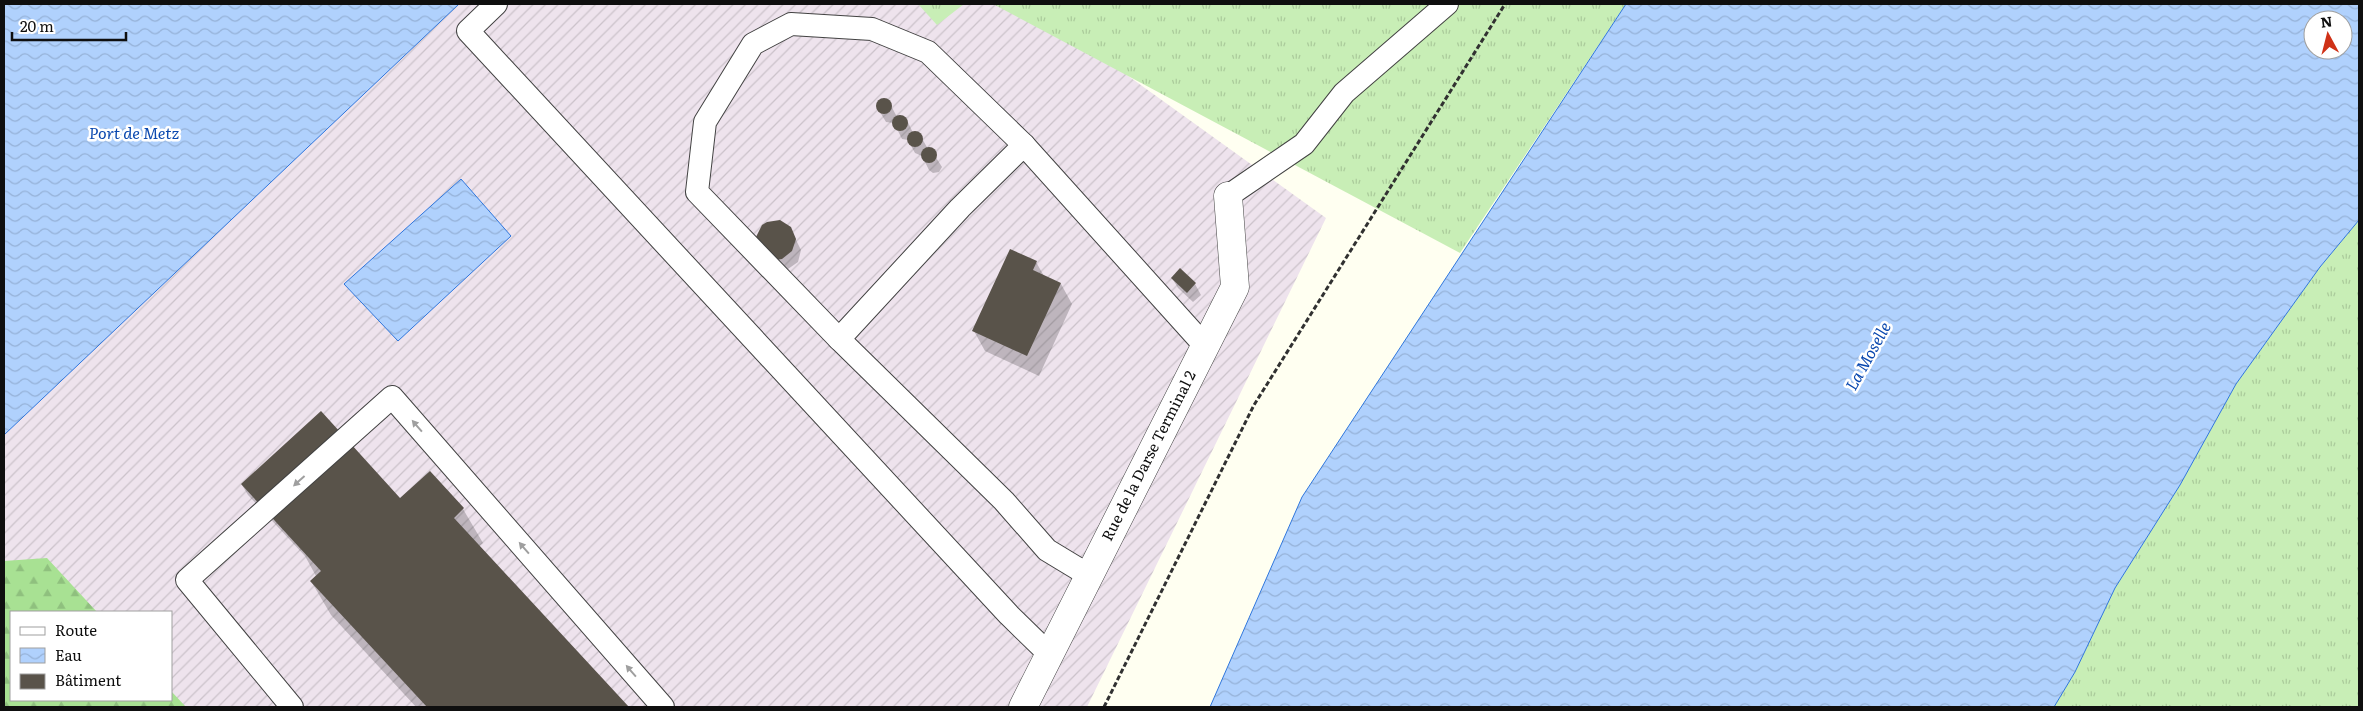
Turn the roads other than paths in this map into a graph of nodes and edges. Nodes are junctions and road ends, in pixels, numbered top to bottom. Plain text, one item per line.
1 (496, 4) edge
2 (1447, 4) edge
3 (1024, 145) junction
4 (1228, 196) joint
5 (839, 339) junction
6 (1205, 346) junction
7 (1090, 576) junction
8 (1050, 655) junction
9 (292, 707) edge
10 (663, 707) edge
11 (1023, 707) edge

1 - 8 lane
2 - 4 lane
3 - 5 lane
3 - 5 lane
3 - 6 lane
4 - 6 street, Rue de la Darse Terminal 2
5 - 7 lane
6 - 7 street, Rue de la Darse Terminal 2
7 - 8 street, Rue de la Darse Terminal 2
8 - 11 street, Rue de la Darse Terminal 2
10 -> 9 lane

